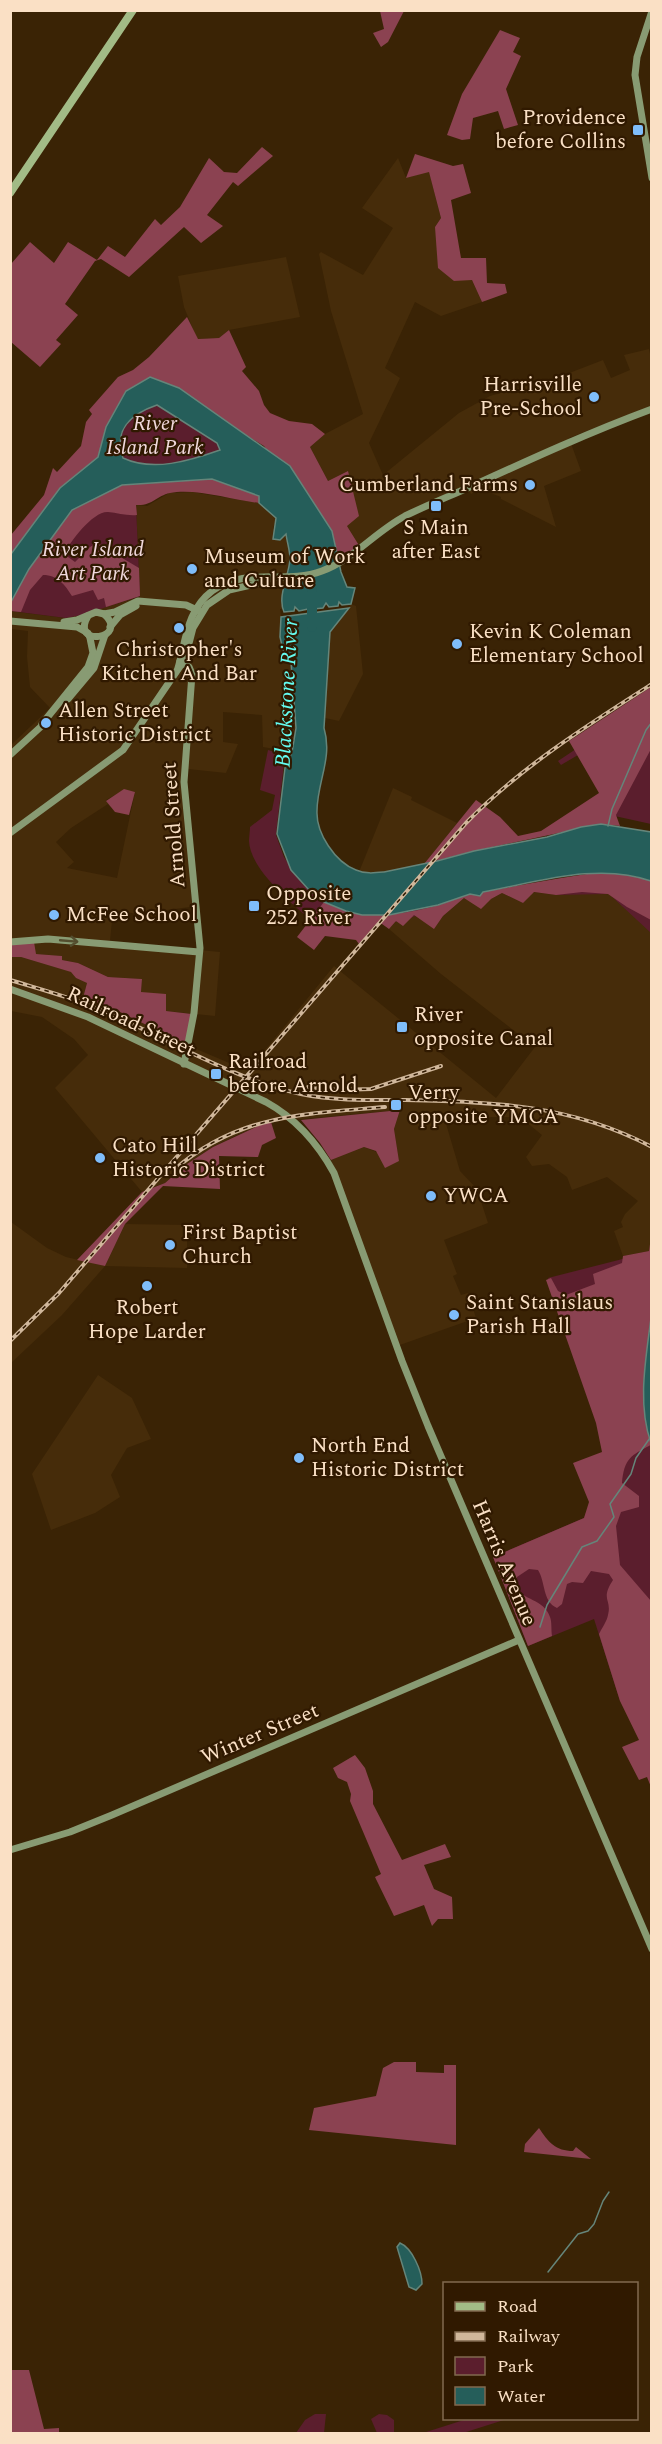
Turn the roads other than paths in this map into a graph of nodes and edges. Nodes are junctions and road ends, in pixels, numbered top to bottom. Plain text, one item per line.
1 (133, 10) edge
2 (651, 11) edge
3 (651, 178) edge
4 (10, 193) edge
5 (651, 409) edge
6 (146, 601) junction
7 (199, 610) junction
8 (104, 614) junction
9 (88, 616) junction
10 (10, 621) edge
11 (43, 624) junction
12 (110, 628) junction
13 (88, 633) junction
14 (105, 635) junction
15 (180, 664) junction
16 (42, 724) junction
17 (10, 755) edge
18 (10, 832) edge
19 (10, 942) edge
20 (199, 951) junction
21 (10, 989) edge
22 (185, 1062) junction
23 (236, 1089) joint
24 (519, 1640) junction
25 (10, 1851) edge
26 (651, 1949) edge

1 - 4 main road
2 - 3 main road
5 - 7 main road
6 - 7 main road
6 - 8 main road
6 - 12 main road
7 - 15 main road
8 - 9 main road
8 - 12 main road
9 - 11 main road
9 - 13 main road
10 - 11 main road
11 - 13 main road
12 - 14 main road
13 - 14 main road
13 - 16 main road
14 - 16 main road
15 - 18 main road
15 - 20 main road, Arnold Street
16 - 17 main road
19 -> 20 main road
20 - 22 main road, Arnold Street
21 - 22 main road, Railroad Street
22 - 23 main road, Railroad Street
23 - 24 main road, Harris Avenue
24 - 25 main road, Winter Street
24 - 26 main road, Harris Avenue

